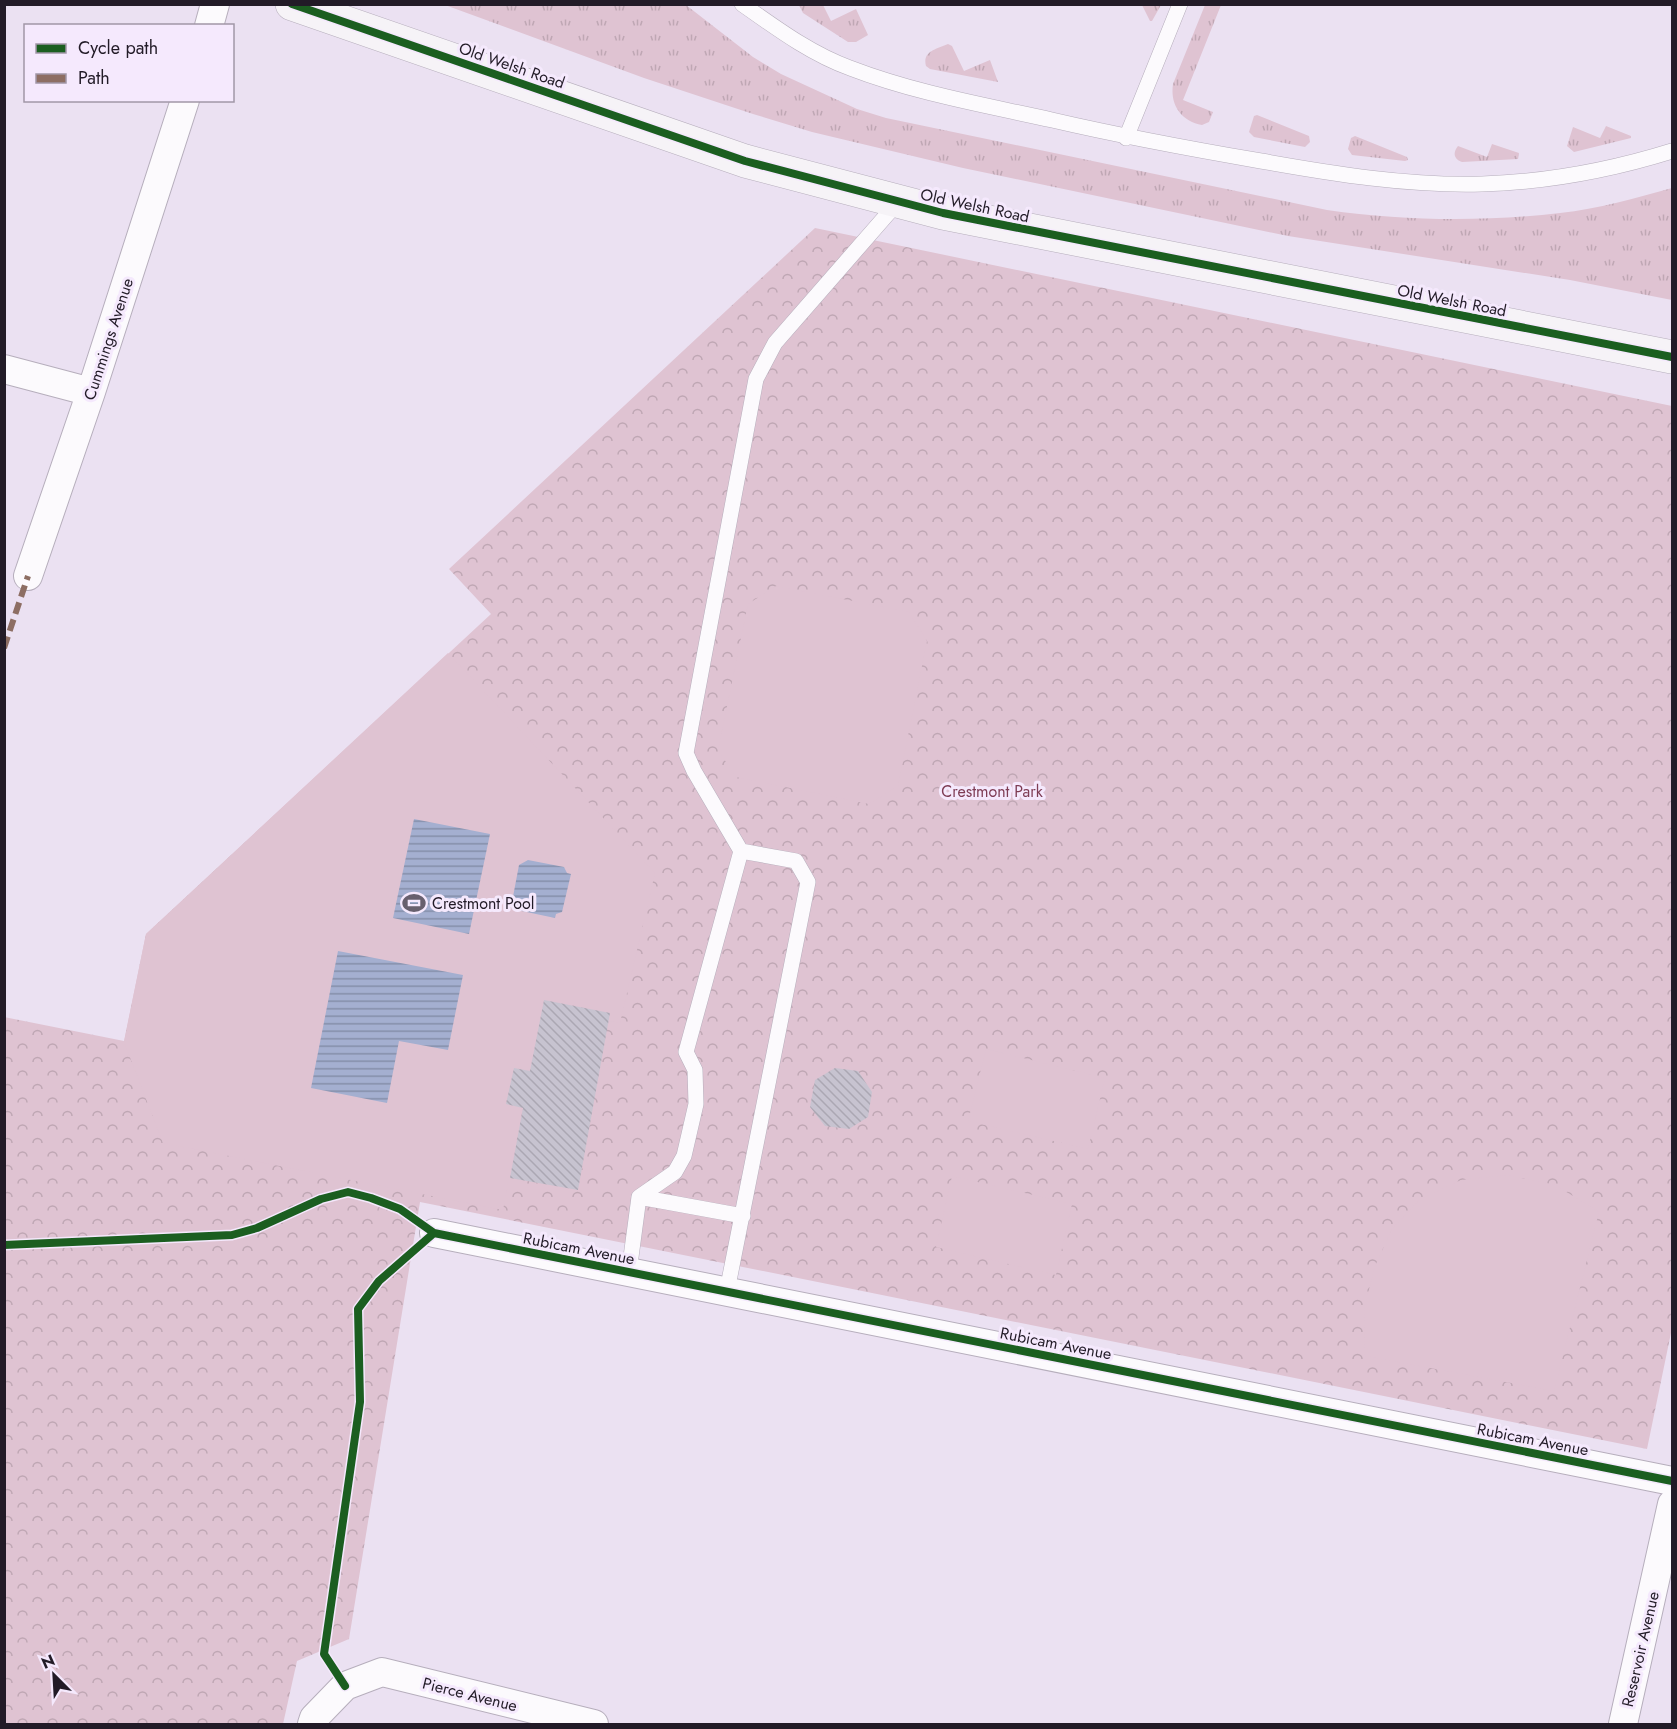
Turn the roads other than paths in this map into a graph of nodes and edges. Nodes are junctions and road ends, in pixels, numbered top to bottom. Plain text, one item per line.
1 (215, 4) edge
2 (292, 4) edge
3 (742, 4) edge
4 (1180, 4) edge
5 (210, 24) edge
6 (184, 102) edge
7 (1126, 138) junction
8 (1672, 151) edge
9 (898, 202) junction
10 (1672, 357) edge
11 (4, 369) edge
12 (91, 392) junction
13 (28, 576) dead end
14 (741, 851) junction
15 (639, 1197) junction
16 (743, 1216) junction
17 (434, 1233) dead end
18 (629, 1272) junction
19 (727, 1291) junction
20 (1672, 1481) edge
21 (1672, 1504) edge
22 (312, 1725) edge
23 (594, 1725) edge
24 (1623, 1725) edge

1 - 5 street
2 - 9 street, Old Welsh Road
3 - 7 lane
4 - 7 lane
6 - 12 street, Cummings Avenue
7 - 8 lane
9 - 10 street, Old Welsh Road
9 - 14 lane
11 - 12 street
12 - 13 street, Cummings Avenue
14 - 15 lane
14 - 16 lane
15 - 16 lane
15 - 18 lane
16 - 19 lane
17 - 18 street, Rubicam Avenue
18 - 19 street, Rubicam Avenue
19 - 20 street, Rubicam Avenue
21 - 24 street, Reservoir Avenue
22 - 23 street, Pierce Avenue

